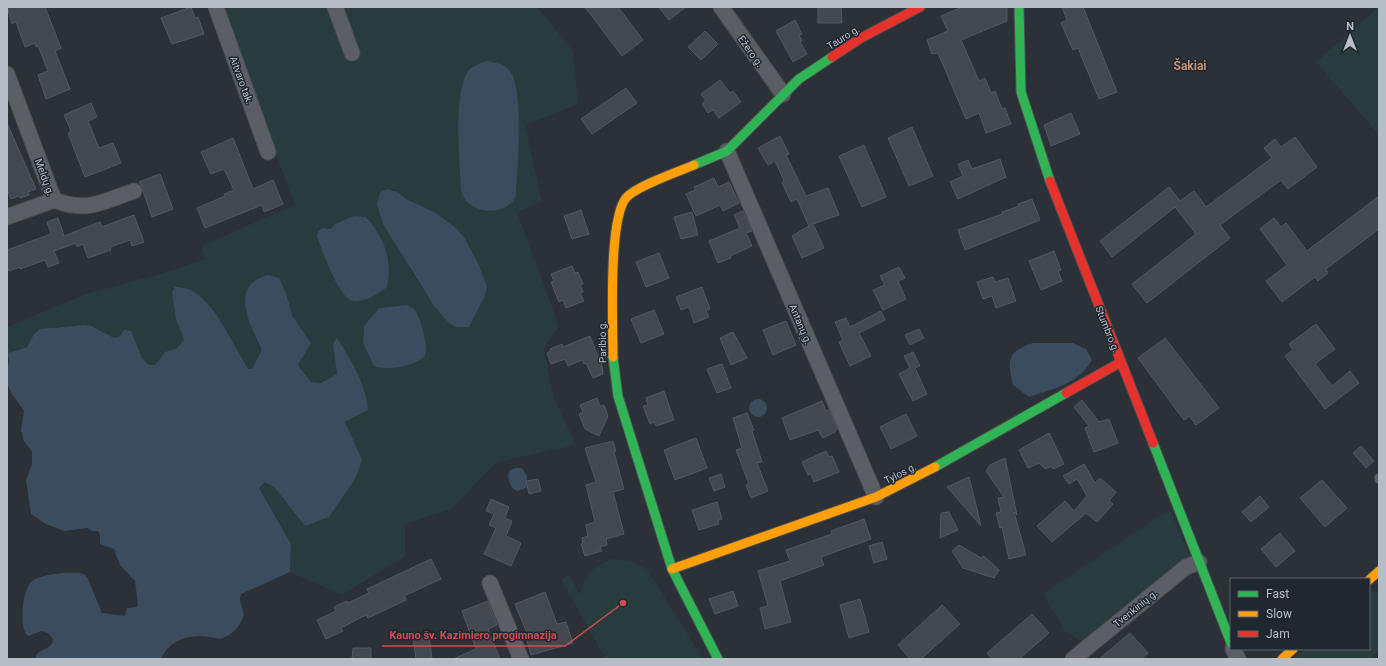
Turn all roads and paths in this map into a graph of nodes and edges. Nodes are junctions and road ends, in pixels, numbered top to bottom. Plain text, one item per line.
1 (216, 7) edge
2 (335, 7) edge
3 (721, 7) edge
4 (920, 7) edge
5 (1019, 7) edge
6 (352, 53) dead end
7 (7, 74) edge
8 (783, 94) junction
9 (727, 151) junction
10 (268, 152) dead end
11 (134, 191) dead end
12 (54, 200) junction
13 (7, 216) edge
14 (1121, 362) junction
15 (876, 497) junction
16 (1199, 562) junction
17 (672, 569) junction
18 (1379, 571) edge
19 (1370, 579) edge
20 (490, 583) dead end
21 (1230, 640) edge
22 (1234, 650) edge
23 (1292, 650) edge
24 (521, 659) edge
25 (718, 659) edge
26 (1073, 659) edge
27 (1238, 659) edge
28 (1282, 659) edge

1 - 10 street, Aitvaro tak.
2 - 6 street
3 - 8 street, Ežero g.
4 - 8 street, Tauro g.
5 - 14 street, Stumbro g.
7 - 12 street, Meldų g.
8 - 9 street, Paribio g.
9 - 15 street, Antanų g.
9 - 17 street, Paribio g.
11 - 12 street, Meldų g.
12 - 13 street
14 - 15 street, Tylos g.
14 - 16 street, Stumbro g.
15 - 17 street, Tylos g.
16 - 21 street, Stumbro g.
16 - 26 street, Tvenkinių g.
17 - 25 street, Paribio g.
18 - 19 street
20 - 24 street
22 - 27 street
23 - 28 street

